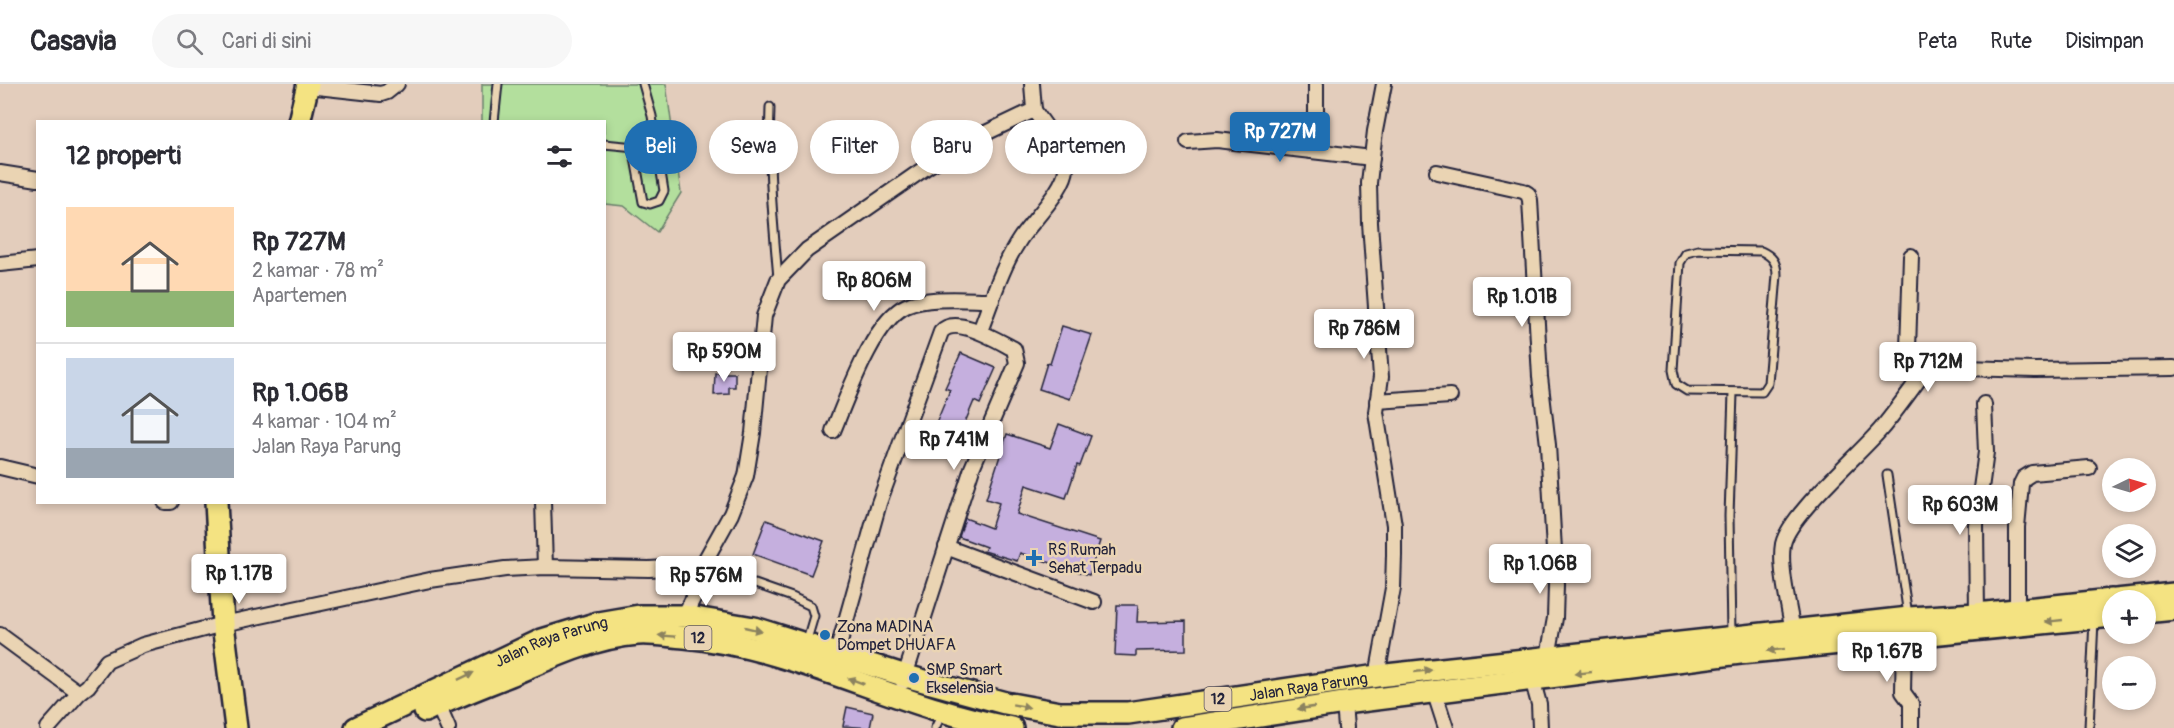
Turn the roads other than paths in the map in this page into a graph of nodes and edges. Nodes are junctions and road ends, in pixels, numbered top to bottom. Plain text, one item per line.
1 (397, 84) edge
2 (498, 84) edge
3 (643, 84) edge
4 (1032, 84) edge
5 (1316, 84) edge
6 (1384, 84) edge
7 (308, 85) edge
8 (770, 107) dead end
9 (1034, 110) junction
10 (299, 120) edge
11 (494, 120) edge
12 (652, 120) edge
13 (1188, 142) dead end
14 (606, 144) edge
15 (624, 146) edge
16 (1312, 151) junction
17 (1372, 158) junction
18 (0, 172) edge
19 (1437, 172) dead end
20 (638, 174) edge
21 (661, 174) edge
22 (36, 179) edge
23 (1911, 256) dead end
24 (36, 260) edge
25 (0, 264) edge
26 (778, 280) junction
27 (992, 300) junction
28 (980, 331) junction
29 (1928, 367) junction
30 (2174, 368) edge
31 (1733, 393) junction
32 (1450, 396) dead end
33 (1377, 401) junction
34 (1984, 404) dead end
35 (833, 431) dead end
36 (0, 467) edge
37 (2089, 468) dead end
38 (1887, 475) dead end
39 (36, 476) edge
40 (216, 504) edge
41 (543, 504) edge
42 (946, 547) junction
43 (545, 567) junction
44 (702, 574) junction
45 (755, 584) dead end
46 (2174, 594) edge
47 (2156, 596) edge
48 (1094, 602) dead end
49 (2102, 602) edge
50 (2174, 609) edge
51 (2156, 611) edge
52 (1790, 614) junction
53 (684, 616) junction
54 (1998, 616) junction
55 (2102, 616) edge
56 (1906, 618) junction
57 (2102, 624) edge
58 (1730, 627) junction
59 (224, 629) junction
60 (0, 635) edge
61 (806, 644) junction
62 (837, 653) junction
63 (1548, 657) junction
64 (1377, 676) junction
65 (1532, 679) junction
66 (902, 686) junction
67 (1434, 691) junction
68 (79, 693) junction
69 (1344, 703) junction
70 (438, 705) junction
71 (939, 720) edge
72 (48, 728) edge
73 (237, 728) edge
74 (356, 728) edge
75 (389, 728) edge
76 (448, 728) edge
77 (1012, 728) edge
78 (1182, 728) edge
79 (1346, 728) edge
80 (1446, 728) edge
81 (1540, 728) edge
82 (1911, 728) edge
83 (2089, 728) edge

1 - 7 street
2 - 11 lane
3 - 12 lane
4 - 9 street
5 - 16 street
6 - 17 street
7 - 10 main road
8 - 26 lane
9 - 26 street
9 - 27 street
13 - 16 street
14 - 15 lane
16 - 17 street
17 - 33 street
18 - 22 street
19 - 63 street
20 - 21 lane
23 - 29 street
24 - 25 street
26 - 44 street
27 - 28 street
27 - 35 street
28 - 42 street
28 - 62 street
29 - 30 street
29 - 52 street
31 - 31 lane
31 - 58 lane
32 - 33 street
33 - 64 street
34 - 54 street
36 - 39 street
37 - 54 street
38 - 56 lane
40 - 59 main road
41 - 43 street
42 - 48 street
42 - 66 street
43 - 44 street
43 - 59 street
44 - 53 street
45 - 61 lane
46 - 47 main road, Jalan Raya Parung / 12
49 - 54 main road, Jalan Raya Parung / 12
50 - 51 main road
52 - 56 main road, Jalan Raya Parung / 12
52 - 58 main road, Jalan Raya Parung / 12
53 -> 61 main road, Jalan Raya Parung / 12
74 -> 53 main road, Jalan Raya Parung / 12
55 -> 54 main road, Jalan Raya Parung / 12
54 - 56 main road, Jalan Raya Parung / 12
56 -> 65 main road, Jalan Raya Parung / 12
56 - 82 street
57 - 83 lane
58 - 63 main road, Jalan Raya Parung / 12
59 - 68 street
59 - 73 main road
60 - 68 street
61 - 62 main road, Jalan Raya Parung / 12
62 - 66 main road, Jalan Raya Parung / 12
64 -> 63 main road, Jalan Raya Parung / 12
66 -> 64 main road, Jalan Raya Parung / 12
65 - 67 main road, Jalan Raya Parung / 12
65 - 81 street
66 -> 70 main road, Jalan Raya Parung / 12
66 - 71 main road, Jalan Raya Parung / 12
67 - 69 main road, Jalan Raya Parung / 12
67 - 80 street
68 - 72 street
69 -> 78 main road, Jalan Raya Parung / 12
69 - 79 street
70 - 75 main road, Jalan Raya Parung / 12
70 - 76 street
71 - 77 main road, Jalan Raya Parung / 12

